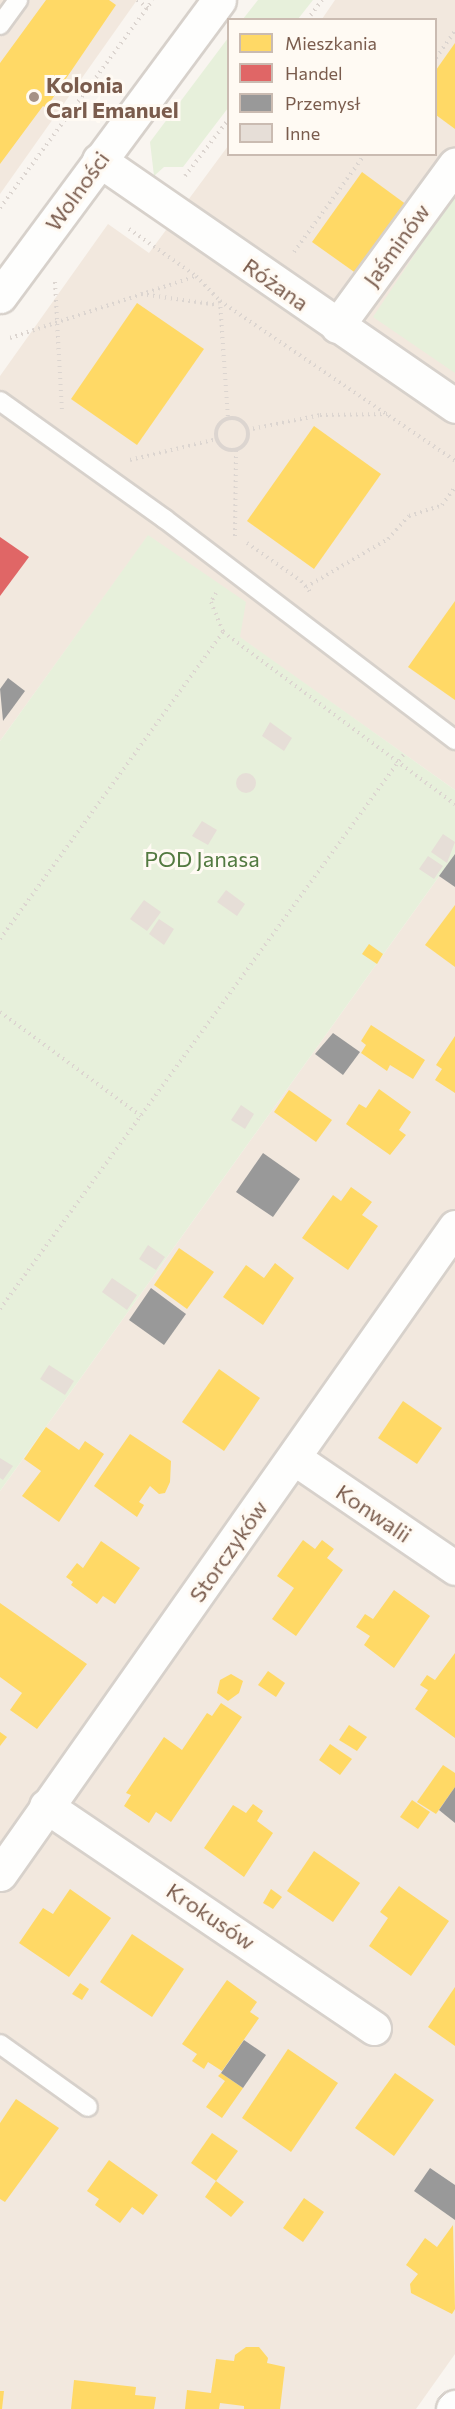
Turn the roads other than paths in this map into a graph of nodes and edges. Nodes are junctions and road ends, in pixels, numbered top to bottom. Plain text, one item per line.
1 (18, 0) edge
2 (219, 0) edge
3 (0, 25) edge
4 (99, 160) junction
5 (455, 165) edge
6 (0, 296) edge
7 (337, 326) junction
8 (0, 401) edge
9 (455, 406) edge
10 (455, 740) edge
11 (455, 1227) edge
12 (294, 1458) junction
13 (455, 1568) edge
14 (46, 1806) junction
15 (0, 1874) edge
16 (374, 2028) dead end
17 (0, 2044) edge
18 (88, 2107) dead end

1 - 3 lane
2 - 4 street, Wolności
4 - 6 street, Wolności
4 - 7 street, Różana
5 - 7 street, Jaśminów
7 - 9 street, Różana
8 - 10 lane
11 - 12 street, Storczyków
12 - 13 street, Konwalii
12 - 14 street, Storczyków
14 - 15 street, Storczyków
14 - 16 street, Krokusów
17 - 18 lane

